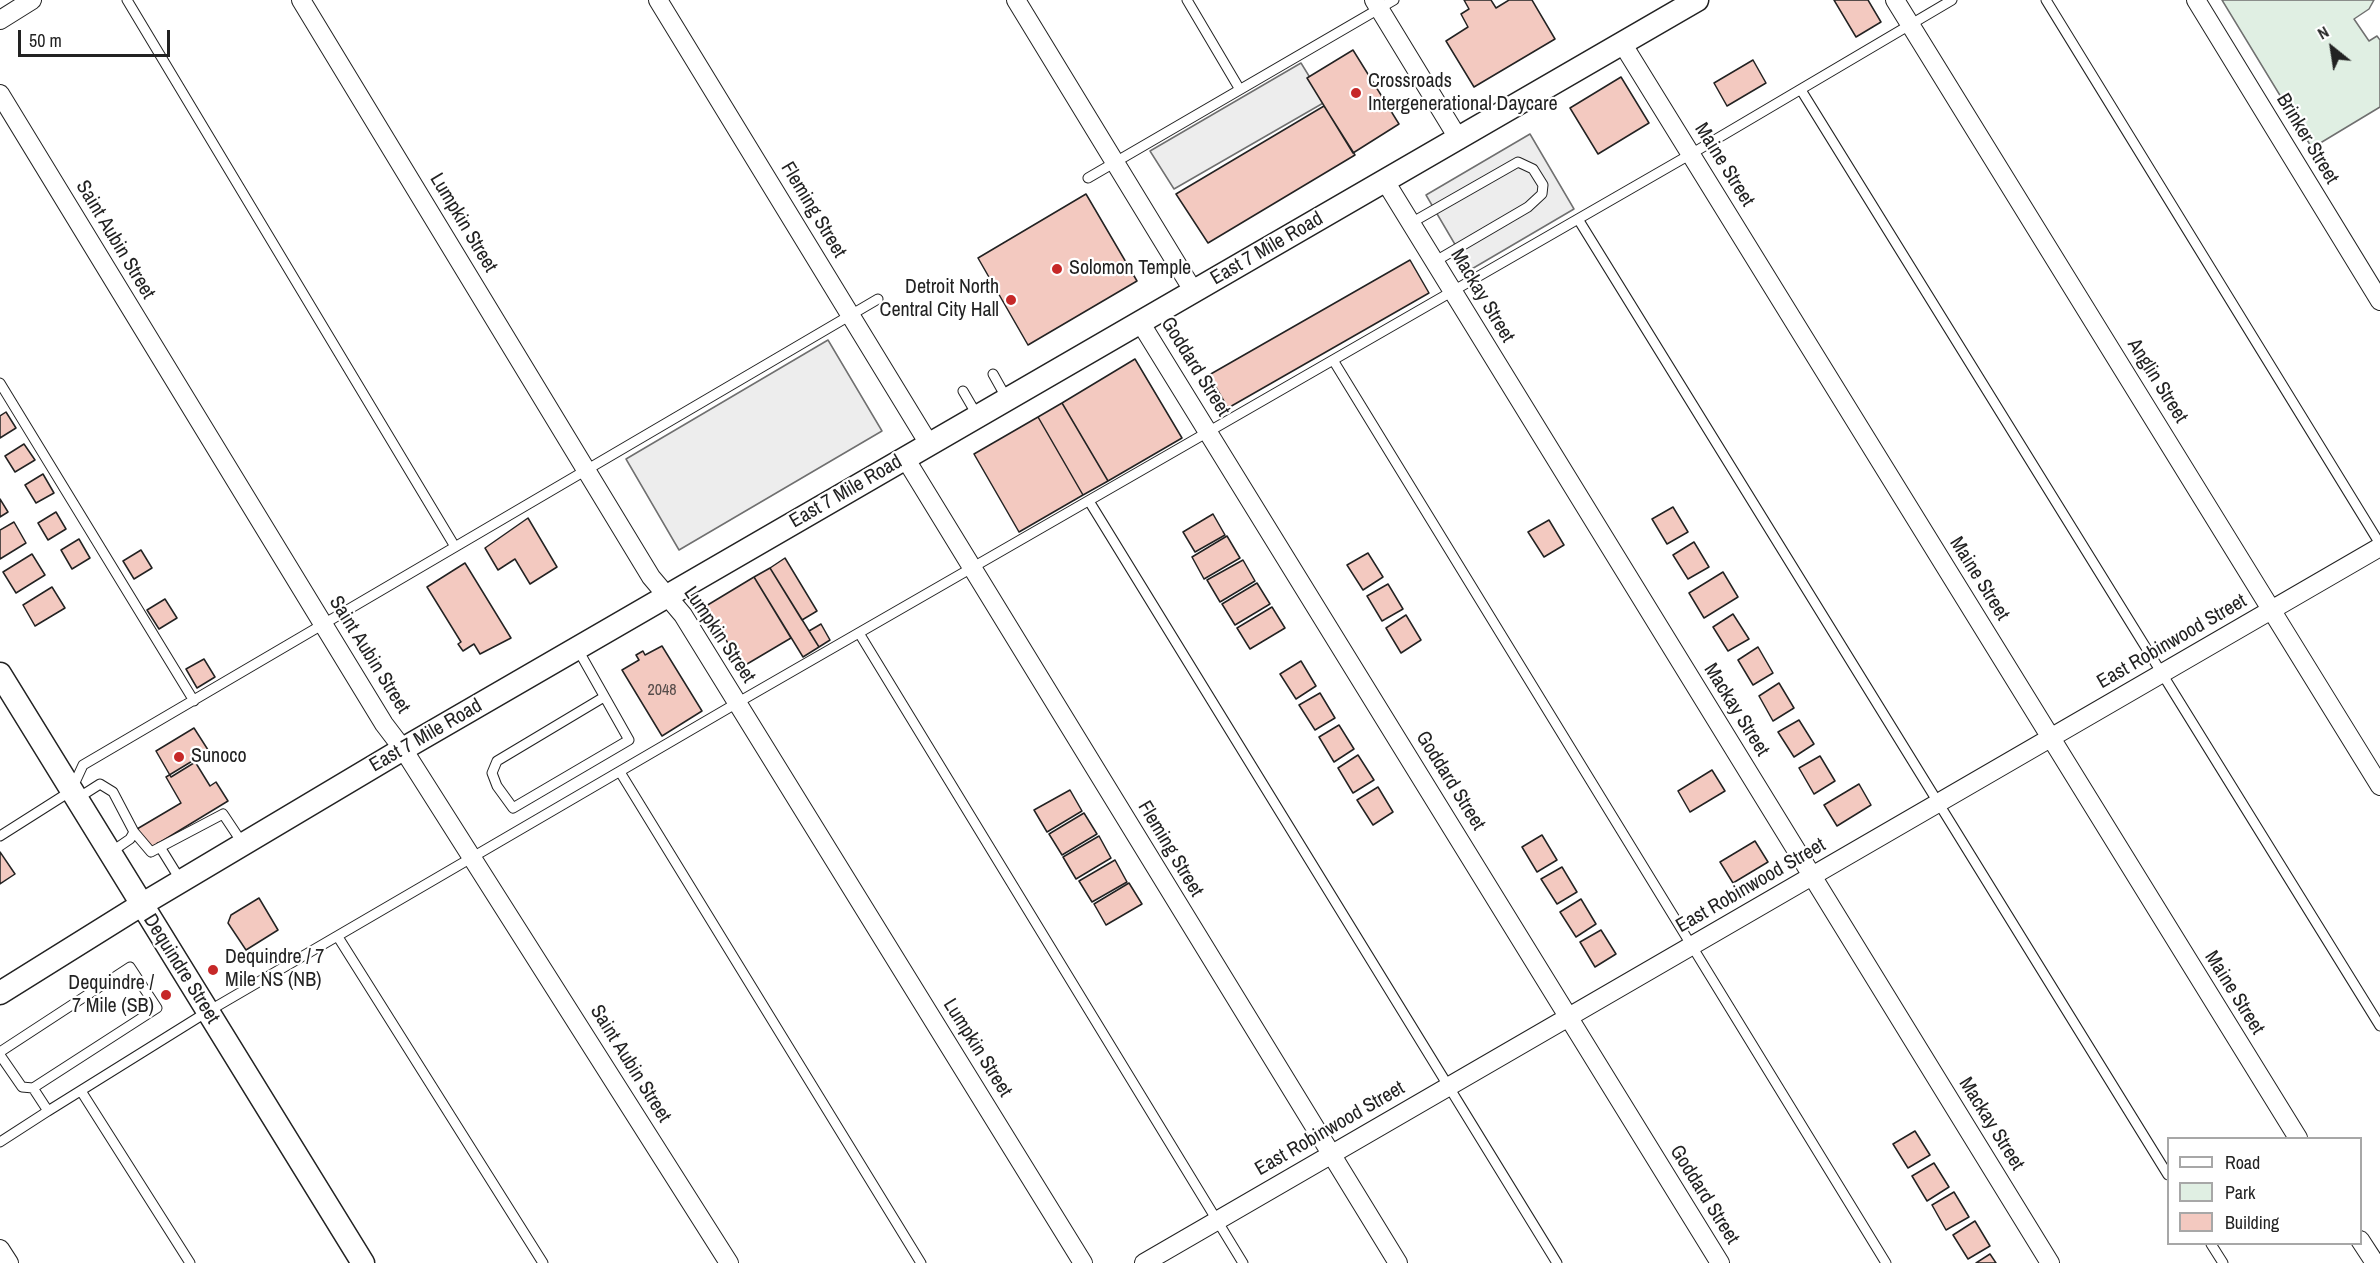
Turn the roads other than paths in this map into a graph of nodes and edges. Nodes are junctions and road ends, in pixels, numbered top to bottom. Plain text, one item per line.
1 (32, 0) edge
2 (127, 0) edge
3 (301, 0) edge
4 (658, 0) edge
5 (1016, 0) edge
6 (1187, 0) edge
7 (1697, 0) edge
8 (1895, 0) edge
9 (1952, 0) edge
10 (2046, 0) edge
11 (2196, 0) edge
12 (1382, 3) edge
13 (0, 20) edge
14 (1911, 25) junction
15 (1622, 43) junction
16 (1239, 88) junction
17 (1801, 90) junction
18 (0, 94) edge
19 (1458, 138) junction
20 (1691, 154) junction
21 (1115, 162) junction
22 (1088, 178) dead end
23 (1385, 181) junction
24 (1578, 219) junction
25 (1411, 223) junction
26 (1434, 262) junction
27 (1194, 292) junction
28 (1453, 292) junction
29 (878, 299) dead end
30 (2380, 301) edge
31 (850, 315) junction
32 (1140, 322) junction
33 (1333, 360) junction
34 (993, 374) dead end
35 (0, 383) edge
36 (963, 391) dead end
37 (1008, 399) junction
38 (978, 416) junction
39 (1209, 433) junction
40 (929, 444) junction
41 (904, 458) junction
42 (586, 469) junction
43 (1089, 501) junction
44 (454, 546) junction
45 (2380, 546) edge
46 (972, 568) junction
47 (667, 596) junction
48 (2272, 610) junction
49 (323, 625) junction
50 (859, 633) junction
51 (577, 648) junction
52 (2163, 673) junction
53 (0, 674) edge
54 (604, 697) junction
55 (194, 701) junction
56 (737, 703) junction
57 (2051, 738) junction
58 (403, 748) junction
59 (620, 772) junction
60 (2380, 786) edge
61 (74, 795) junction
62 (1940, 803) junction
63 (134, 832) junction
64 (0, 837) edge
65 (243, 844) junction
66 (160, 847) junction
67 (110, 854) junction
68 (473, 859) junction
69 (1812, 876) junction
70 (181, 881) junction
71 (141, 905) junction
72 (338, 937) junction
73 (1691, 947) junction
74 (0, 993) edge
75 (207, 1012) junction
76 (1569, 1017) junction
77 (2380, 1026) edge
78 (0, 1053) edge
79 (1449, 1087) junction
80 (33, 1088) junction
81 (81, 1091) junction
82 (48, 1111) junction
83 (2297, 1137) edge
84 (0, 1142) edge
85 (1331, 1155) junction
86 (2167, 1172) edge
87 (1217, 1221) junction
88 (2362, 1242) edge
89 (2212, 1245) edge
90 (0, 1249) edge
91 (9, 1263) edge
92 (190, 1263) edge
93 (363, 1263) edge
94 (543, 1263) edge
95 (729, 1263) edge
96 (921, 1263) edge
97 (1083, 1263) edge
98 (1144, 1263) edge
99 (1243, 1263) edge
100 (1398, 1263) edge
101 (1557, 1263) edge
102 (1720, 1263) edge
103 (1886, 1263) edge
104 (2050, 1263) edge
105 (2223, 1263) edge
106 (2374, 1263) edge

1 - 13 street
2 - 44 lane
3 - 42 street, Lumpkin Street
4 - 31 street, Fleming Street
5 - 21 street, Goddard Street
6 - 16 lane
7 - 15 street, East 7 Mile Road
8 - 14 street, Anglin Street
9 - 14 lane
10 - 45 lane
11 - 30 street, Brinker Street
12 - 16 lane
12 - 19 street
14 - 17 lane
14 - 48 street, Anglin Street
15 - 19 street, East 7 Mile Road
15 - 20 street, Maine Street
16 - 21 lane
17 - 20 lane
17 - 52 lane
18 - 49 street, Saint Aubin Street
19 - 23 street, East 7 Mile Road
20 - 24 lane
20 - 57 street, Maine Street
21 - 22 lane
21 - 27 street, Goddard Street
23 - 25 street, Mackay Street
23 - 27 street, East 7 Mile Road
24 - 28 lane
24 - 62 lane
25 - 26 street, Mackay Street
25 - 26 lane
26 - 28 street, Mackay Street
27 - 32 street, East 7 Mile Road
28 - 33 lane
28 - 69 street, Mackay Street
29 - 31 lane
31 - 40 street, Fleming Street
31 - 42 lane
32 - 37 street, East 7 Mile Road
32 - 39 street, Goddard Street
33 - 39 lane
33 - 73 lane
34 - 37 lane
35 - 55 lane
36 - 38 lane
37 - 38 street, East 7 Mile Road
38 - 40 street, East 7 Mile Road
39 - 43 lane
39 - 76 street, Goddard Street
40 - 41 street, East 7 Mile Road
41 - 46 street, Fleming Street
41 - 47 street, East 7 Mile Road
42 - 44 lane
42 - 47 street, Lumpkin Street
43 - 46 lane
43 - 79 lane
44 - 49 lane
45 - 48 street, East Robinwood Street
46 - 50 lane
46 - 85 street, Fleming Street
47 - 51 street, East 7 Mile Road
47 - 56 street, Lumpkin Street
48 - 52 street, East Robinwood Street
48 - 60 street, Anglin Street
49 - 55 lane
49 - 58 street, Saint Aubin Street
50 - 56 lane
50 - 87 lane
51 - 54 lane
51 - 58 street, East 7 Mile Road
52 - 57 street, East Robinwood Street
52 - 77 lane
53 - 61 street, Dequindre Street
54 - 54 lane
55 - 61 lane
56 - 59 lane
56 - 97 street, Lumpkin Street
57 - 62 street, East Robinwood Street
57 - 83 street, Maine Street
58 - 65 street, East 7 Mile Road
58 - 68 street, Saint Aubin Street
59 - 68 lane
59 - 96 lane
61 - 63 lane
61 - 64 lane
61 - 67 street, Dequindre Street
62 - 69 street, East Robinwood Street
62 - 86 lane
63 - 66 lane
63 - 67 lane
65 - 66 lane
65 - 70 street, East 7 Mile Road
66 - 70 lane
67 - 71 street, Dequindre Street
68 - 72 lane
68 - 95 street, Saint Aubin Street
69 - 73 street, East Robinwood Street
69 - 104 street, Mackay Street
70 - 71 street, East 7 Mile Road
71 - 74 street, East 7 Mile Road
71 - 75 street, Dequindre Street
72 - 75 lane
72 - 94 lane
73 - 76 street, East Robinwood Street
73 - 103 lane
75 - 81 lane
75 - 93 street, Dequindre Street
76 - 79 street, East Robinwood Street
76 - 102 street, Goddard Street
78 - 80 lane
78 - 80 lane
79 - 85 street, East Robinwood Street
79 - 101 lane
80 - 82 lane
81 - 82 lane
81 - 92 lane
82 - 84 lane
85 - 87 street, East Robinwood Street
85 - 100 street, Fleming Street
87 - 98 street, East Robinwood Street
87 - 99 lane
88 - 106 street
89 - 105 lane
90 - 91 street

